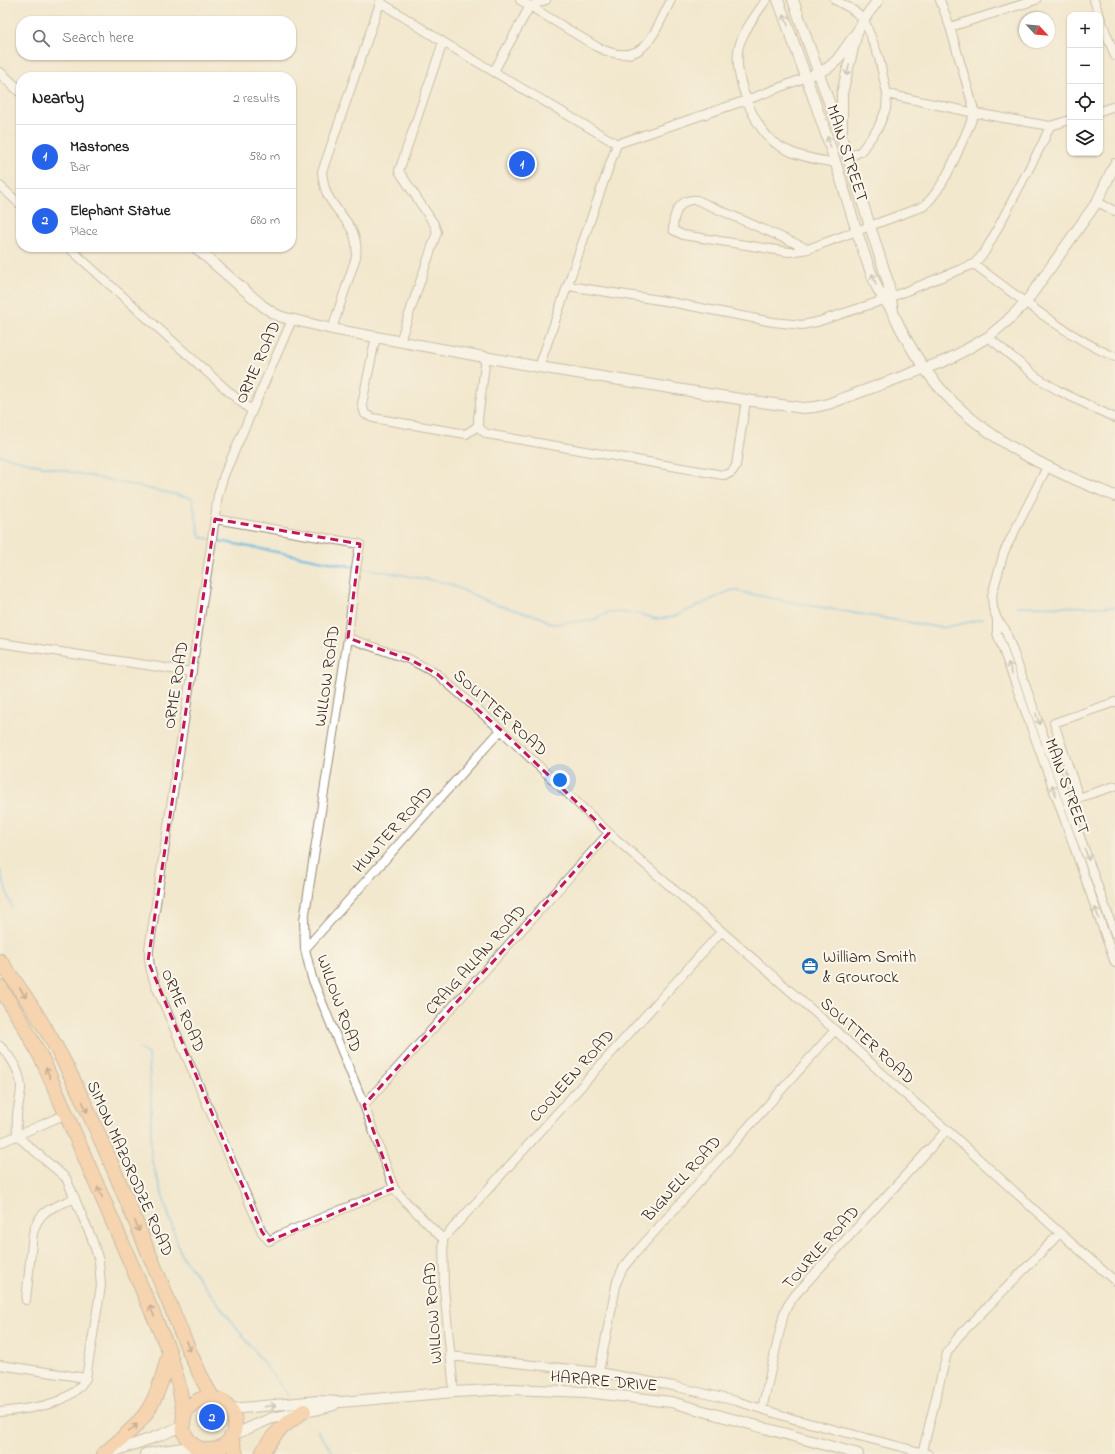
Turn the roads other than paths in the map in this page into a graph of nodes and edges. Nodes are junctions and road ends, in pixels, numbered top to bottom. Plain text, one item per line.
1 (520, 0) edge
2 (546, 0) edge
3 (671, 0) edge
4 (766, 0) edge
5 (778, 0) edge
6 (793, 0) edge
7 (835, 0) edge
8 (878, 0) edge
9 (940, 0) edge
10 (1036, 0) edge
11 (1094, 0) edge
12 (380, 1) edge
13 (1019, 3) edge
14 (530, 6) junction
15 (1098, 12) edge
16 (864, 19) junction
17 (1103, 24) edge
18 (950, 27) junction
19 (857, 32) junction
20 (443, 42) junction
21 (1115, 56) edge
22 (494, 71) junction
23 (820, 72) junction
24 (0, 73) edge
25 (807, 77) junction
26 (16, 87) edge
27 (887, 94) junction
28 (747, 100) junction
29 (1115, 106) edge
30 (1103, 110) edge
31 (975, 113) junction
32 (1067, 121) edge
33 (1050, 126) junction
34 (842, 139) junction
35 (617, 144) junction
36 (848, 158) junction
37 (836, 163) junction
38 (1115, 164) edge
39 (0, 186) edge
40 (16, 200) edge
41 (1097, 202) junction
42 (1115, 211) edge
43 (870, 226) junction
44 (856, 232) junction
45 (808, 249) junction
46 (74, 252) edge
47 (201, 252) edge
48 (974, 264) junction
49 (568, 286) junction
50 (887, 298) junction
51 (1026, 302) junction
52 (292, 320) junction
53 (332, 329) junction
54 (376, 336) junction
55 (988, 337) junction
56 (400, 341) junction
57 (1115, 356) edge
58 (486, 357) junction
59 (539, 367) junction
60 (925, 368) junction
61 (746, 400) junction
62 (251, 410) junction
63 (1115, 418) edge
64 (478, 425) junction
65 (1047, 467) junction
66 (1115, 496) edge
67 (216, 519) junction
68 (997, 619) junction
69 (348, 638) junction
70 (1, 643) edge
71 (192, 672) junction
72 (1115, 702) edge
73 (501, 730) junction
74 (1115, 786) edge
75 (1079, 798) junction
76 (1068, 802) junction
77 (1059, 804) junction
78 (609, 833) junction
79 (722, 932) junction
80 (1115, 934) edge
81 (305, 949) junction
82 (0, 961) edge
83 (1115, 963) edge
84 (0, 987) edge
85 (835, 1030) junction
86 (0, 1046) edge
87 (364, 1105) junction
88 (66, 1114) junction
89 (947, 1130) junction
90 (17, 1136) junction
91 (0, 1143) edge
92 (394, 1188) junction
93 (75, 1198) junction
94 (1060, 1233) junction
95 (443, 1239) junction
96 (1115, 1281) edge
97 (26, 1300) dead end
98 (169, 1351) junction
99 (450, 1356) junction
100 (0, 1365) edge
101 (599, 1372) junction
102 (86, 1378) junction
103 (454, 1392) junction
104 (212, 1397) junction
105 (341, 1402) junction
106 (231, 1409) junction
107 (762, 1409) junction
108 (304, 1411) junction
109 (0, 1412) edge
110 (184, 1420) junction
111 (232, 1436) junction
112 (200, 1449) edge
113 (105, 1454) edge
114 (145, 1454) edge
115 (236, 1454) edge
116 (262, 1454) edge
117 (858, 1454) edge
118 (924, 1454) edge

1 - 14 street
2 - 14 street
3 - 14 street
4 - 28 street
25 -> 5 street, MAIN STREET
6 - 23 street, MAIN STREET
7 - 16 street
8 - 16 street
9 - 18 street
10 - 13 street
11 - 15 street
12 - 20 street
12 - 53 street
13 - 18 street
14 - 22 street
16 - 19 street
16 - 27 street
17 - 21 street
18 - 31 street
19 - 23 street
19 -> 34 street
20 - 22 street
20 - 56 street
22 - 35 street
23 - 25 street
23 - 34 street, MAIN STREET
24 - 26 street
25 - 28 street
37 -> 25 street, MAIN STREET
27 - 31 street
27 - 36 street
28 - 35 street
28 - 37 street
29 - 30 street
31 - 33 street
31 - 43 street
32 - 33 street
33 - 48 street
34 - 36 street, MAIN STREET
35 - 49 street
36 - 43 street, MAIN STREET
37 - 44 street, MAIN STREET
38 - 41 street
39 - 40 street
41 - 42 street
41 - 51 street
43 - 44 street
43 - 50 street, MAIN STREET
44 - 45 street
50 -> 44 street, MAIN STREET
45 - 45 street
46 - 62 street
47 - 52 street
48 - 50 street
48 - 51 street
49 - 50 street
49 - 59 street
50 - 60 street, MAIN STREET
51 - 55 street
51 - 57 street
52 - 53 street
52 - 62 street, ORME ROAD
53 - 54 street
54 - 56 street
54 - 64 street
55 - 60 street
55 - 63 street
56 - 58 street
58 - 59 street
58 - 64 street
59 - 61 street
60 - 61 street
60 - 65 street, MAIN STREET
61 - 64 street
62 - 67 street, ORME ROAD
65 - 66 street, MAIN STREET
65 - 68 street, MAIN STREET
67 - 69 street, WILLOW ROAD
67 - 71 street, ORME ROAD
68 -> 76 street, MAIN STREET
77 -> 68 street, MAIN STREET
69 - 73 street, SOUTTER ROAD
69 - 81 street, WILLOW ROAD
70 - 71 street
71 - 92 street, ORME ROAD
72 - 75 street
73 - 78 street, SOUTTER ROAD
73 - 81 street, HUNTER ROAD
74 - 75 street
75 - 76 street
76 - 77 street
76 -> 80 street, MAIN STREET
83 -> 77 street, MAIN STREET
78 - 79 street, SOUTTER ROAD
78 - 87 street, CRAIG ALLAN ROAD
79 - 85 street, SOUTTER ROAD
79 - 95 street, COOLEEN ROAD
81 - 87 street, WILLOW ROAD
82 -> 104 highway, SIMON MAZORODZE ROAD
88 -> 84 highway
85 - 89 street, SOUTTER ROAD
85 - 101 street, BIGNELL ROAD
86 - 90 street
87 - 92 street, WILLOW ROAD
88 - 90 street
98 -> 88 highway
89 - 94 street, SOUTTER ROAD
89 - 107 street, TOURLE ROAD
90 - 91 street
90 - 93 street
92 - 95 street, WILLOW ROAD
93 - 97 street
93 - 102 street
94 - 96 street, SOUTTER ROAD
94 - 118 street
95 - 99 street, WILLOW ROAD
98 - 110 highway
113 -> 98 highway
99 - 101 street
99 - 103 street, WILLOW ROAD
100 - 102 street
101 - 107 street
102 - 109 street
103 - 105 street, HARARE DRIVE
103 - 117 street, HARARE DRIVE
104 - 106 highway
104 - 110 highway
106 -> 105 street, HARARE DRIVE
105 - 108 street, HARARE DRIVE
106 - 111 highway
107 - 118 street
108 - 111 street, HARARE DRIVE
108 - 116 highway
110 - 112 highway
110 - 113 street
111 - 112 highway
111 - 115 highway
112 - 114 street

